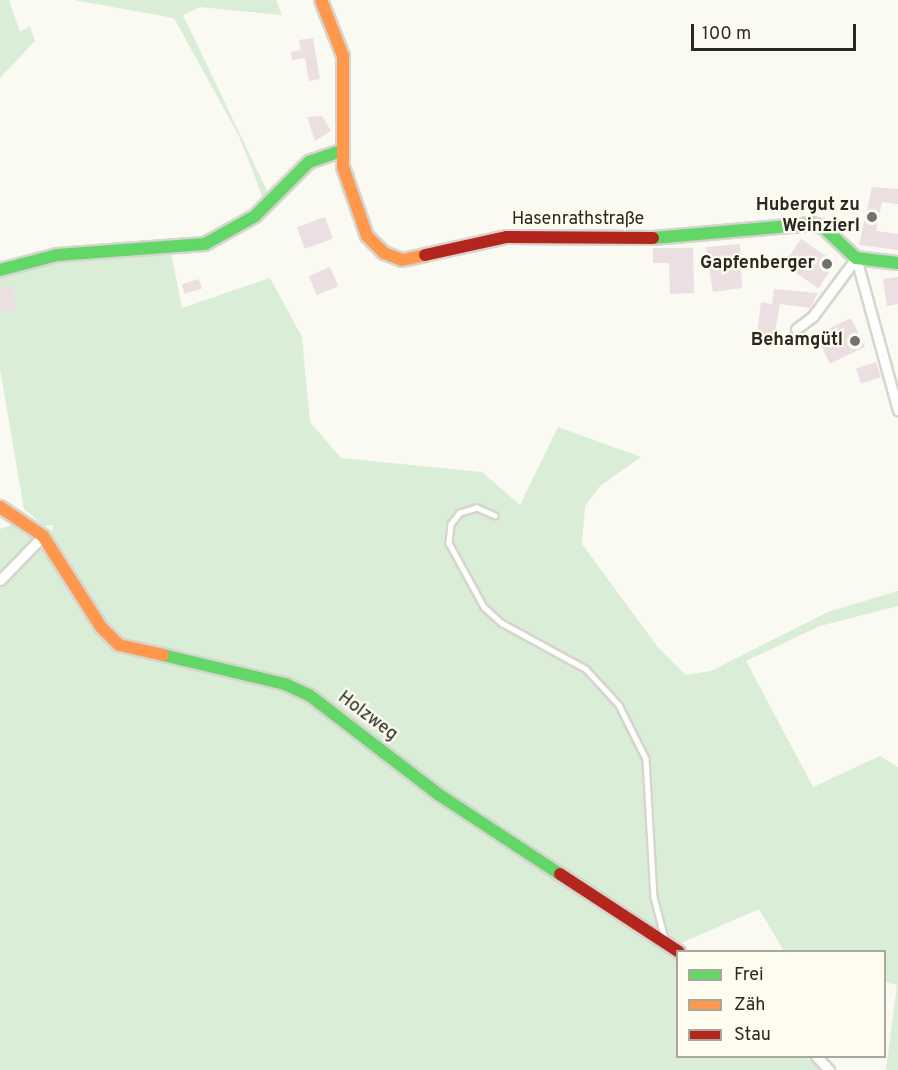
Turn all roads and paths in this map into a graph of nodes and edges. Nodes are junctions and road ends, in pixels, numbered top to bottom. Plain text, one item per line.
1 (321, 0) edge
2 (341, 151) junction
3 (856, 258) junction
4 (898, 262) edge
5 (0, 270) edge
6 (796, 329) dead end
7 (898, 410) edge
8 (0, 507) edge
9 (495, 516) dead end
10 (43, 536) junction
11 (0, 580) edge
12 (665, 942) junction
13 (677, 950) edge
14 (818, 1058) edge
15 (829, 1070) edge

1 - 2 street, Hasenrathstraße
2 - 3 street, Hasenrathstraße
2 - 5 street
3 - 4 street
3 - 6 street
3 - 7 street
8 - 10 street
9 - 12 lane
10 - 11 street
10 - 12 street, Holzweg
12 - 13 street, Holzweg
14 - 15 street

